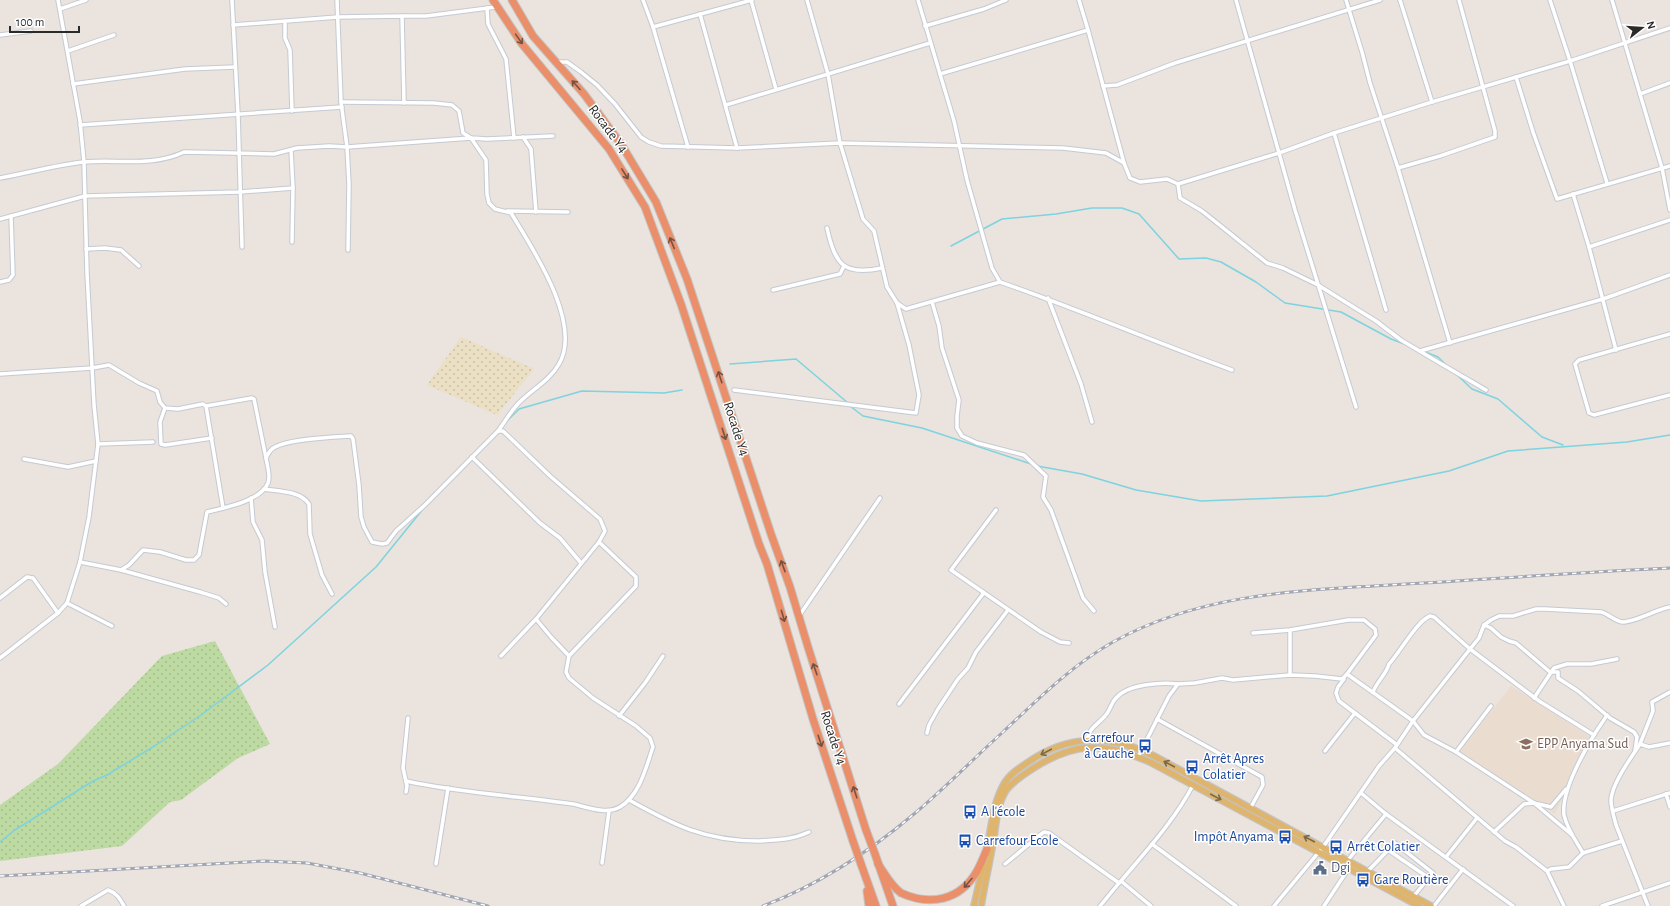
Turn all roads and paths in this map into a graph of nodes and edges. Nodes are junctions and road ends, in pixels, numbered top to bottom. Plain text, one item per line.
1 (58, 0) edge
2 (86, 0) edge
3 (232, 0) edge
4 (337, 0) edge
5 (512, 0) edge
6 (643, 0) edge
7 (752, 0) edge
8 (807, 0) edge
9 (918, 0) edge
10 (1006, 0) edge
11 (1079, 0) edge
12 (1236, 0) edge
13 (1346, 0) edge
14 (1380, 0) edge
15 (1400, 0) edge
16 (1460, 0) edge
17 (1550, 0) edge
18 (1612, 0) edge
19 (495, 3) edge
20 (488, 8) junction
21 (60, 9) junction
22 (1349, 9) junction
23 (700, 14) junction
24 (402, 16) junction
25 (338, 17) junction
26 (285, 22) junction
27 (233, 25) junction
28 (925, 26) junction
29 (653, 27) junction
30 (1670, 28) edge
31 (1088, 30) junction
32 (31, 31) dead end
33 (0, 35) edge
34 (114, 35) dead end
35 (1247, 41) junction
36 (930, 42) junction
37 (1624, 42) junction
38 (68, 51) junction
39 (1570, 61) junction
40 (556, 62) junction
41 (235, 68) junction
42 (828, 74) junction
43 (940, 74) junction
44 (1516, 77) junction
45 (1670, 83) edge
46 (73, 84) junction
47 (1103, 86) junction
48 (1483, 86) junction
49 (776, 89) junction
50 (1640, 94) junction
51 (341, 102) junction
52 (1432, 102) junction
53 (404, 103) junction
54 (726, 105) junction
55 (342, 107) junction
56 (292, 111) junction
57 (238, 114) junction
58 (1382, 118) junction
59 (80, 125) junction
60 (1334, 133) junction
61 (553, 136) dead end
62 (523, 137) junction
63 (471, 138) junction
64 (514, 138) junction
65 (840, 143) junction
66 (347, 147) junction
67 (688, 147) junction
68 (959, 147) junction
69 (737, 148) junction
70 (291, 150) junction
71 (239, 153) junction
72 (1279, 153) junction
73 (84, 162) junction
74 (1124, 163) junction
75 (1670, 166) edge
76 (1398, 168) junction
77 (1662, 168) junction
78 (0, 178) edge
79 (1607, 183) junction
80 (1178, 184) junction
81 (293, 188) junction
82 (240, 192) junction
83 (1573, 194) junction
84 (85, 196) junction
85 (502, 210) junction
86 (1670, 210) edge
87 (536, 212) junction
88 (568, 212) dead end
89 (11, 216) junction
90 (0, 219) edge
91 (1670, 220) edge
92 (827, 228) dead end
93 (292, 242) dead end
94 (1589, 247) junction
95 (242, 248) dead end
96 (86, 249) junction
97 (348, 250) dead end
98 (140, 266) dead end
99 (844, 266) junction
100 (882, 268) junction
101 (1670, 275) edge
102 (0, 282) edge
103 (1000, 282) junction
104 (1318, 285) junction
105 (773, 290) dead end
106 (1048, 298) junction
107 (1603, 299) junction
108 (932, 302) junction
109 (897, 303) junction
110 (1386, 310) dead end
111 (1670, 334) edge
112 (1450, 343) junction
113 (1616, 350) junction
114 (1420, 351) junction
115 (92, 368) junction
116 (1232, 370) dead end
117 (0, 374) edge
118 (734, 390) dead end
119 (1486, 390) dead end
120 (1670, 395) edge
121 (206, 406) junction
122 (1356, 407) dead end
123 (165, 408) junction
124 (1092, 422) dead end
125 (498, 431) junction
126 (212, 438) junction
127 (153, 442) dead end
128 (98, 444) junction
129 (472, 457) junction
130 (266, 458) junction
131 (24, 460) dead end
132 (96, 461) junction
133 (264, 489) junction
134 (251, 498) junction
135 (880, 498) dead end
136 (224, 508) junction
137 (996, 510) dead end
138 (599, 542) junction
139 (80, 562) junction
140 (581, 563) junction
141 (121, 570) junction
142 (332, 594) dead end
143 (984, 594) junction
144 (0, 598) edge
145 (67, 603) junction
146 (226, 604) dead end
147 (1670, 607) edge
148 (1008, 610) junction
149 (1094, 611) dead end
150 (58, 613) junction
151 (798, 616) junction
152 (536, 619) junction
153 (1484, 625) junction
154 (112, 626) dead end
155 (275, 627) dead end
156 (1290, 630) junction
157 (1253, 633) dead end
158 (1069, 643) dead end
159 (1470, 649) junction
160 (501, 656) dead end
161 (569, 656) junction
162 (663, 656) dead end
163 (0, 658) edge
164 (1617, 659) dead end
165 (1550, 672) junction
166 (1348, 674) junction
167 (1290, 675) junction
168 (1178, 684) junction
169 (1373, 692) junction
170 (1670, 692) edge
171 (1534, 698) junction
172 (899, 704) dead end
173 (1491, 706) dead end
174 (1355, 713) junction
175 (1607, 715) junction
176 (620, 716) junction
177 (408, 718) dead end
178 (1157, 719) junction
179 (1413, 721) junction
180 (927, 733) dead end
181 (1594, 734) junction
182 (1087, 740) junction
183 (1670, 743) edge
184 (1640, 744) junction
185 (1395, 746) junction
186 (1141, 749) junction
187 (1325, 751) dead end
188 (1635, 751) junction
189 (1456, 752) junction
190 (1138, 757) junction
191 (406, 781) junction
192 (1193, 785) junction
193 (448, 788) junction
194 (1567, 789) junction
195 (406, 792) dead end
196 (1361, 792) junction
197 (1668, 794) edge
198 (629, 800) junction
199 (1534, 803) junction
200 (1670, 807) edge
201 (1251, 808) junction
202 (609, 811) junction
203 (1612, 811) junction
204 (1386, 814) junction
205 (1477, 818) junction
206 (809, 832) dead end
207 (1494, 832) junction
208 (1572, 835) junction
209 (1622, 841) junction
210 (1152, 844) junction
211 (1324, 847) junction
212 (987, 849) junction
213 (1388, 850) junction
214 (1319, 852) junction
215 (1583, 853) junction
216 (1446, 857) junction
217 (1348, 860) junction
218 (602, 863) dead end
219 (436, 864) dead end
220 (878, 864) junction
221 (1005, 864) dead end
222 (1349, 868) junction
223 (1463, 869) junction
224 (1547, 871) junction
225 (1365, 874) junction
226 (865, 875) junction
227 (1429, 878) junction
228 (1120, 882) junction
229 (1670, 883) edge
230 (1643, 892) junction
231 (1412, 899) junction
232 (81, 906) edge
233 (124, 906) edge
234 (869, 906) edge
235 (876, 906) edge
236 (893, 906) edge
237 (974, 906) edge
238 (981, 906) edge
239 (1100, 906) edge
240 (1151, 906) edge
241 (1236, 906) edge
242 (1274, 906) edge
243 (1324, 906) edge
244 (1418, 906) edge
245 (1431, 906) edge
246 (1434, 906) edge
247 (1513, 906) edge
248 (1564, 906) edge
249 (1602, 906) edge
250 (1648, 906) edge

1 - 21 street
2 - 21 street
3 - 27 street
4 - 25 street
5 - 40 highway, Rocade Y4
6 - 29 street
7 - 23 street
7 - 49 street
8 - 42 street
9 - 28 street
10 - 28 street
11 - 31 street
12 - 35 street
13 - 22 street
14 - 22 street
15 - 52 street
16 - 48 street
17 - 39 street
18 - 37 street
19 - 20 street
19 -> 226 highway, Rocade Y4, bridge
20 - 24 street
20 - 64 street
21 - 38 street
22 - 35 street
22 - 58 street
23 - 29 street
23 - 54 street
24 - 25 street
24 - 53 street
25 - 26 street
25 - 51 street
26 - 27 street
26 - 56 street
27 - 41 street
28 - 36 street
29 - 67 street
30 - 37 street
31 - 43 street
31 - 47 street
32 - 33 street
34 - 38 street
35 - 47 street
35 - 72 street
36 - 42 street
36 - 43 street
37 - 39 street
37 - 50 street
38 - 46 street
39 - 44 street
39 - 79 street
40 - 67 street
151 -> 40 highway, Rocade Y4
41 - 46 street
41 - 57 street
42 - 49 street
42 - 65 street
43 - 68 street
44 - 48 street
44 - 83 street
45 - 50 street
46 - 59 street
47 - 74 street
48 - 52 street
48 - 76 street
49 - 54 street
50 - 77 street
51 - 53 street
51 - 55 street
52 - 58 street
53 - 63 street
54 - 69 street
55 - 56 street
55 - 66 street
56 - 57 street
57 - 59 street
57 - 71 street
58 - 60 street
58 - 76 street
59 - 73 street
60 - 72 street
60 - 110 street
61 - 62 street
62 - 64 street
62 - 87 street
63 - 64 street
63 - 66 street
63 - 85 street
65 - 68 street
65 - 69 street
65 - 100 street
66 - 70 street
66 - 97 street
67 - 69 street
68 - 74 street
68 - 103 street
70 - 71 street
70 - 81 street
71 - 73 street
71 - 82 street
72 - 80 street
72 - 104 street
73 - 78 street
73 - 84 street
74 - 80 street
75 - 77 street
76 - 112 street
77 - 79 street
77 - 86 street
79 - 83 street
80 - 104 street
81 - 82 street
81 - 93 street
82 - 84 street
82 - 95 street
83 - 94 street
84 - 89 street
84 - 96 street
85 - 87 street
85 - 125 street
87 - 88 street
89 - 90 street
89 - 102 street
91 - 94 street
92 - 99 street
94 - 107 street
96 - 98 street
96 - 115 street
99 - 100 street
99 - 105 street
100 - 109 street
101 - 107 street
103 - 106 street
103 - 108 street
104 - 114 street
104 - 122 street
106 - 116 street
106 - 124 street
107 - 112 street
107 - 113 street
108 - 109 street
108 - 149 street
109 - 118 street
111 - 113 street
112 - 114 street
113 - 120 street
114 - 119 street
115 - 117 street
115 - 123 street
115 - 128 street
121 - 123 street
121 - 126 street
121 - 130 street
123 - 126 street
125 - 129 street
125 - 138 street
126 - 136 street
127 - 128 street
128 - 132 street
129 - 130 street
129 - 140 street
130 - 133 street
131 - 132 street
132 - 139 street
133 - 134 street
133 - 142 street
134 - 136 street
134 - 155 street
135 - 151 street
136 - 141 street
137 - 143 street
138 - 140 street
138 - 161 street
139 - 141 street
139 - 145 street
140 - 152 street
141 - 146 street
143 - 148 street
143 - 172 street
144 - 150 street
145 - 150 street
145 - 154 street
147 - 153 street
148 - 158 street
148 - 180 street
150 - 163 street
220 -> 151 highway, Rocade Y4, bridge
152 - 160 street
152 - 161 street
153 - 159 street
153 - 165 street
156 - 157 street
156 - 166 street
156 - 167 street
159 - 169 street
159 - 171 street
159 - 179 street
161 - 176 street
162 - 176 street
164 - 165 street
165 - 171 street
165 - 175 street
166 - 167 street
166 - 169 street
166 - 174 street
167 - 168 street
168 - 178 street
168 - 182 street
169 - 179 street
170 - 184 street
171 - 181 street
173 - 189 street
174 - 185 street
174 - 187 street
175 - 181 street
175 - 188 street
176 - 198 street
177 - 191 street
178 - 186 street
178 - 201 street
179 - 185 street
179 - 189 street
181 - 194 street
182 - 186 main road
182 -> 212 main road
183 - 184 street
184 - 188 street
185 - 196 street
185 - 205 street
186 - 190 street
201 -> 186 main road
188 - 203 street
189 - 199 street
190 - 192 main road
190 - 238 main road
191 - 193 street
191 - 195 street
192 - 210 street
192 -> 214 main road
193 - 202 street
193 - 219 street
194 - 199 street
194 - 208 street
196 - 204 street
196 - 211 street
197 - 200 street
197 - 203 street
198 - 202 street
198 - 206 street
199 - 207 street
199 - 208 street
211 -> 201 main road
202 - 218 street
203 - 209 street
204 - 216 street
204 - 217 street
205 - 207 street
205 - 216 street
207 - 224 street
208 - 215 street
209 - 215 street
209 - 230 street
210 - 228 street
210 - 241 street
211 - 214 street
211 - 217 main road
212 -> 220 highway
212 - 237 main road
213 - 225 street
213 - 227 street
213 - 227 street
214 - 222 main road
214 - 242 street
215 - 224 street
216 - 223 street
217 - 225 main road
220 - 236 highway, Rocade Y4
221 - 228 street
222 - 225 main road
222 - 243 street
223 - 246 street
223 - 247 street
224 - 248 street
225 - 231 main road
226 - 234 highway
226 - 235 highway, Rocade Y4
227 - 231 street
228 - 239 street
228 - 240 street
229 - 230 street
230 - 249 street
230 - 250 street
231 - 244 main road
231 - 245 main road
232 - 233 street

